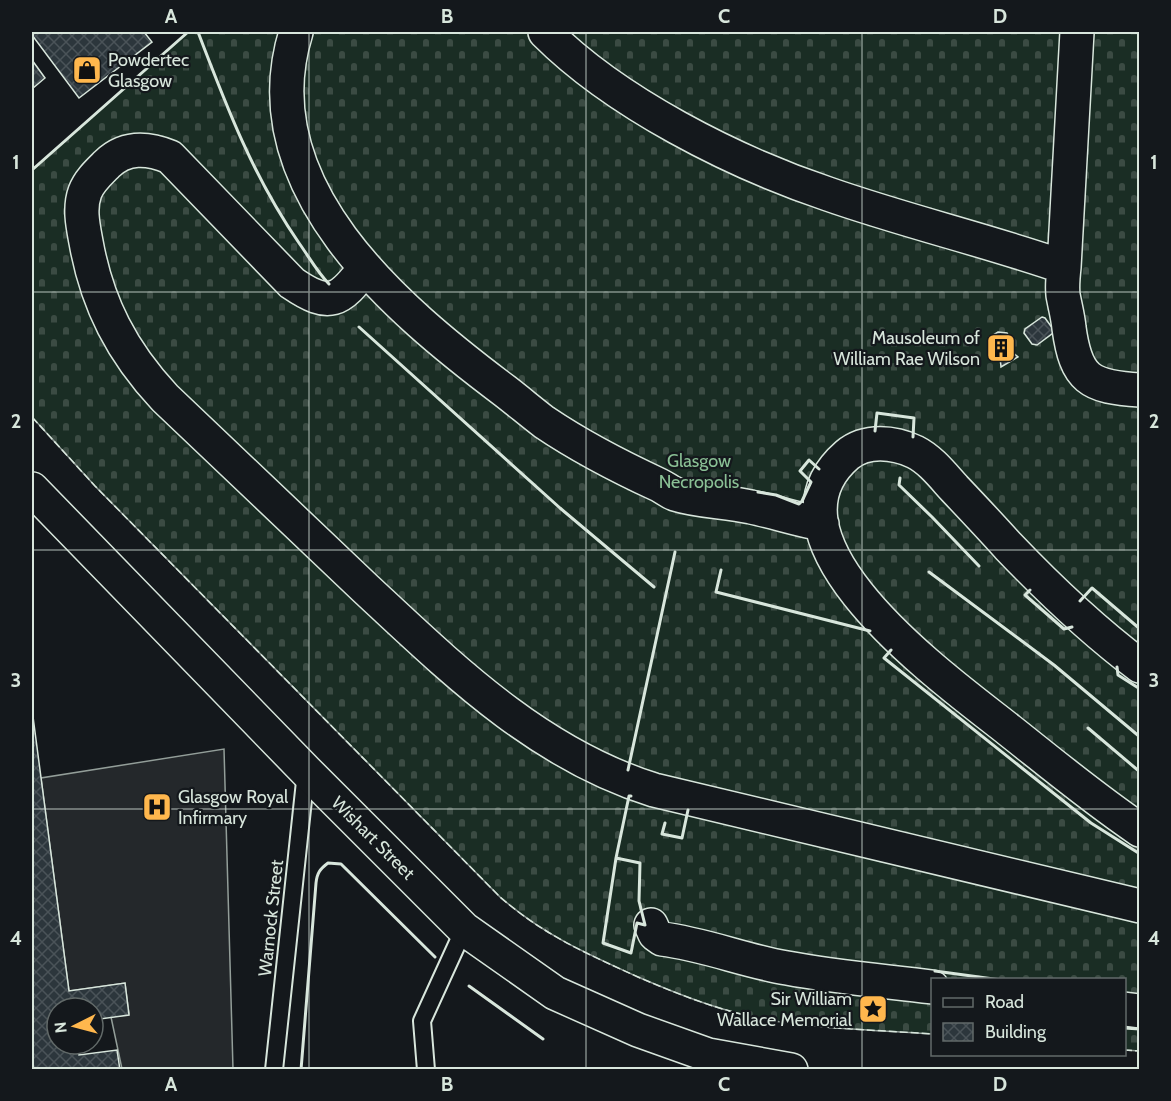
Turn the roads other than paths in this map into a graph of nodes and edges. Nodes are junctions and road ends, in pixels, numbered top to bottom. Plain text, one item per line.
1 (296, 32) edge
2 (545, 32) edge
3 (1077, 32) edge
4 (1064, 267) junction
5 (365, 268) junction
6 (1140, 390) edge
7 (32, 489) edge
8 (822, 524) junction
9 (1140, 666) edge
10 (306, 771) junction
11 (1140, 830) edge
12 (1140, 906) edge
13 (651, 925) dead end
14 (464, 929) junction
15 (931, 987) edge
16 (274, 1070) edge
17 (426, 1070) edge
18 (791, 1070) edge

1 - 5 street
2 - 4 street
3 - 4 street
4 - 6 street
5 - 8 street
5 - 12 street
7 - 10 street, Wishart Street
8 - 9 street
8 - 11 street
10 - 14 street, Wishart Street
10 - 16 lane, Warnock Street
13 - 15 street
14 - 17 lane
14 - 18 street, Wishart Street

